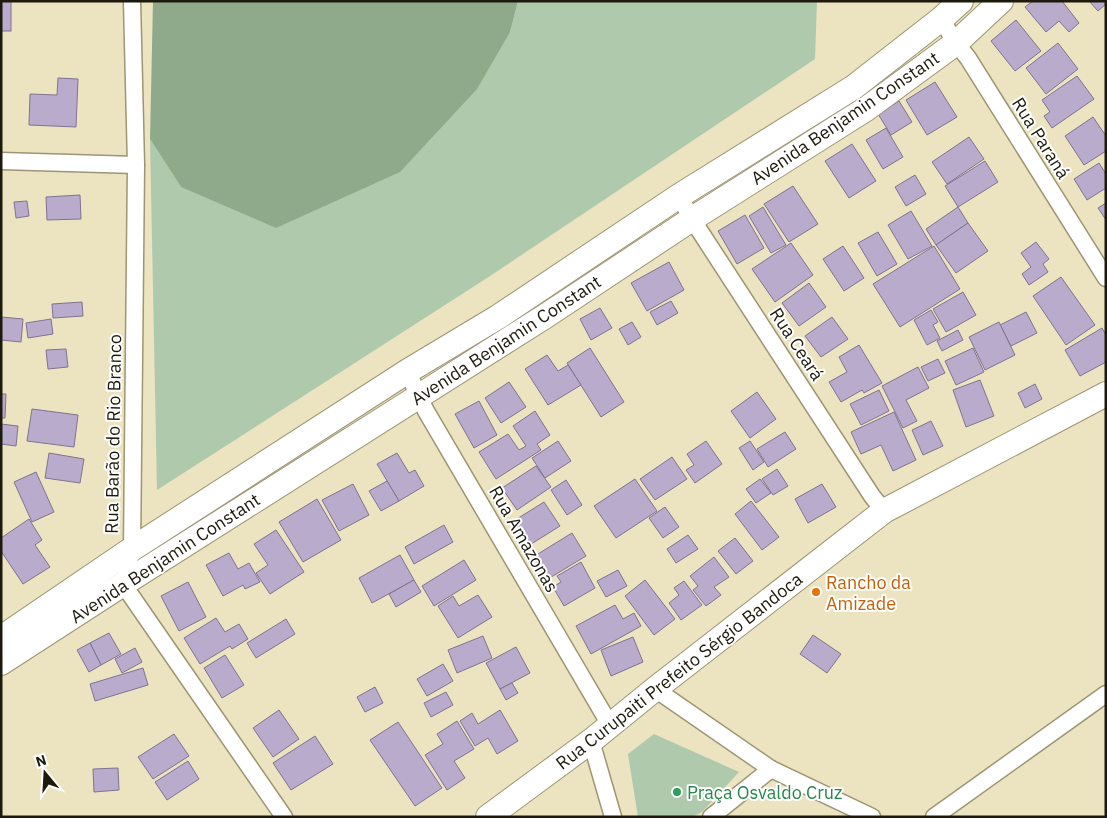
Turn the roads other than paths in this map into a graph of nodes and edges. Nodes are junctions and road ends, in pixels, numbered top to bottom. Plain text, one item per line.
1 (132, 1) edge
2 (961, 1) edge
3 (1001, 1) edge
4 (941, 19) junction
5 (956, 44) junction
6 (1, 161) edge
7 (136, 165) junction
8 (679, 196) junction
9 (692, 219) junction
10 (1106, 278) edge
11 (408, 371) junction
12 (1106, 394) edge
13 (418, 396) junction
14 (884, 512) junction
15 (132, 549) junction
16 (123, 584) junction
17 (1, 638) edge
18 (1, 664) edge
19 (656, 689) junction
20 (1106, 694) edge
21 (610, 725) junction
22 (591, 741) junction
23 (771, 769) junction
24 (284, 817) edge
25 (488, 817) edge
26 (613, 817) edge
27 (711, 817) edge
28 (872, 817) edge
29 (934, 817) edge

1 - 7 street, Rua Barão do Rio Branco
2 - 4 main road, Avenida Benjamin Constant
3 - 5 main road, Avenida Benjamin Constant
4 - 5 street, Rua Paraná
4 - 8 main road, Avenida Benjamin Constant
5 - 9 main road, Avenida Benjamin Constant
5 - 10 street, Rua Paraná
6 - 7 street
7 - 15 street, Rua Barão do Rio Branco
8 - 9 street, Rua Ceará
8 - 11 main road, Avenida Benjamin Constant
9 - 13 main road, Avenida Benjamin Constant
9 - 14 street, Rua Ceará
11 - 13 street, Rua Amazonas
11 - 15 main road, Avenida Benjamin Constant
12 - 14 main road, Rua Curupaiti Prefeito Sérgio Bandoca
13 - 16 main road, Avenida Benjamin Constant
13 - 21 street, Rua Amazonas
14 - 19 main road, Rua Curupaiti Prefeito Sérgio Bandoca
15 - 16 street, Rua Barão do Rio Branco
15 - 17 main road, Avenida Benjamin Constant
16 - 18 main road, Avenida Benjamin Constant
16 - 24 street
19 - 21 main road, Rua Curupaiti Prefeito Sérgio Bandoca
19 - 23 street
20 - 29 street
21 - 22 main road, Rua Curupaiti Prefeito Sérgio Bandoca
22 - 25 main road, Rua Curupaiti Prefeito Sérgio Bandoca
22 - 26 street
23 - 27 street
23 - 28 street

